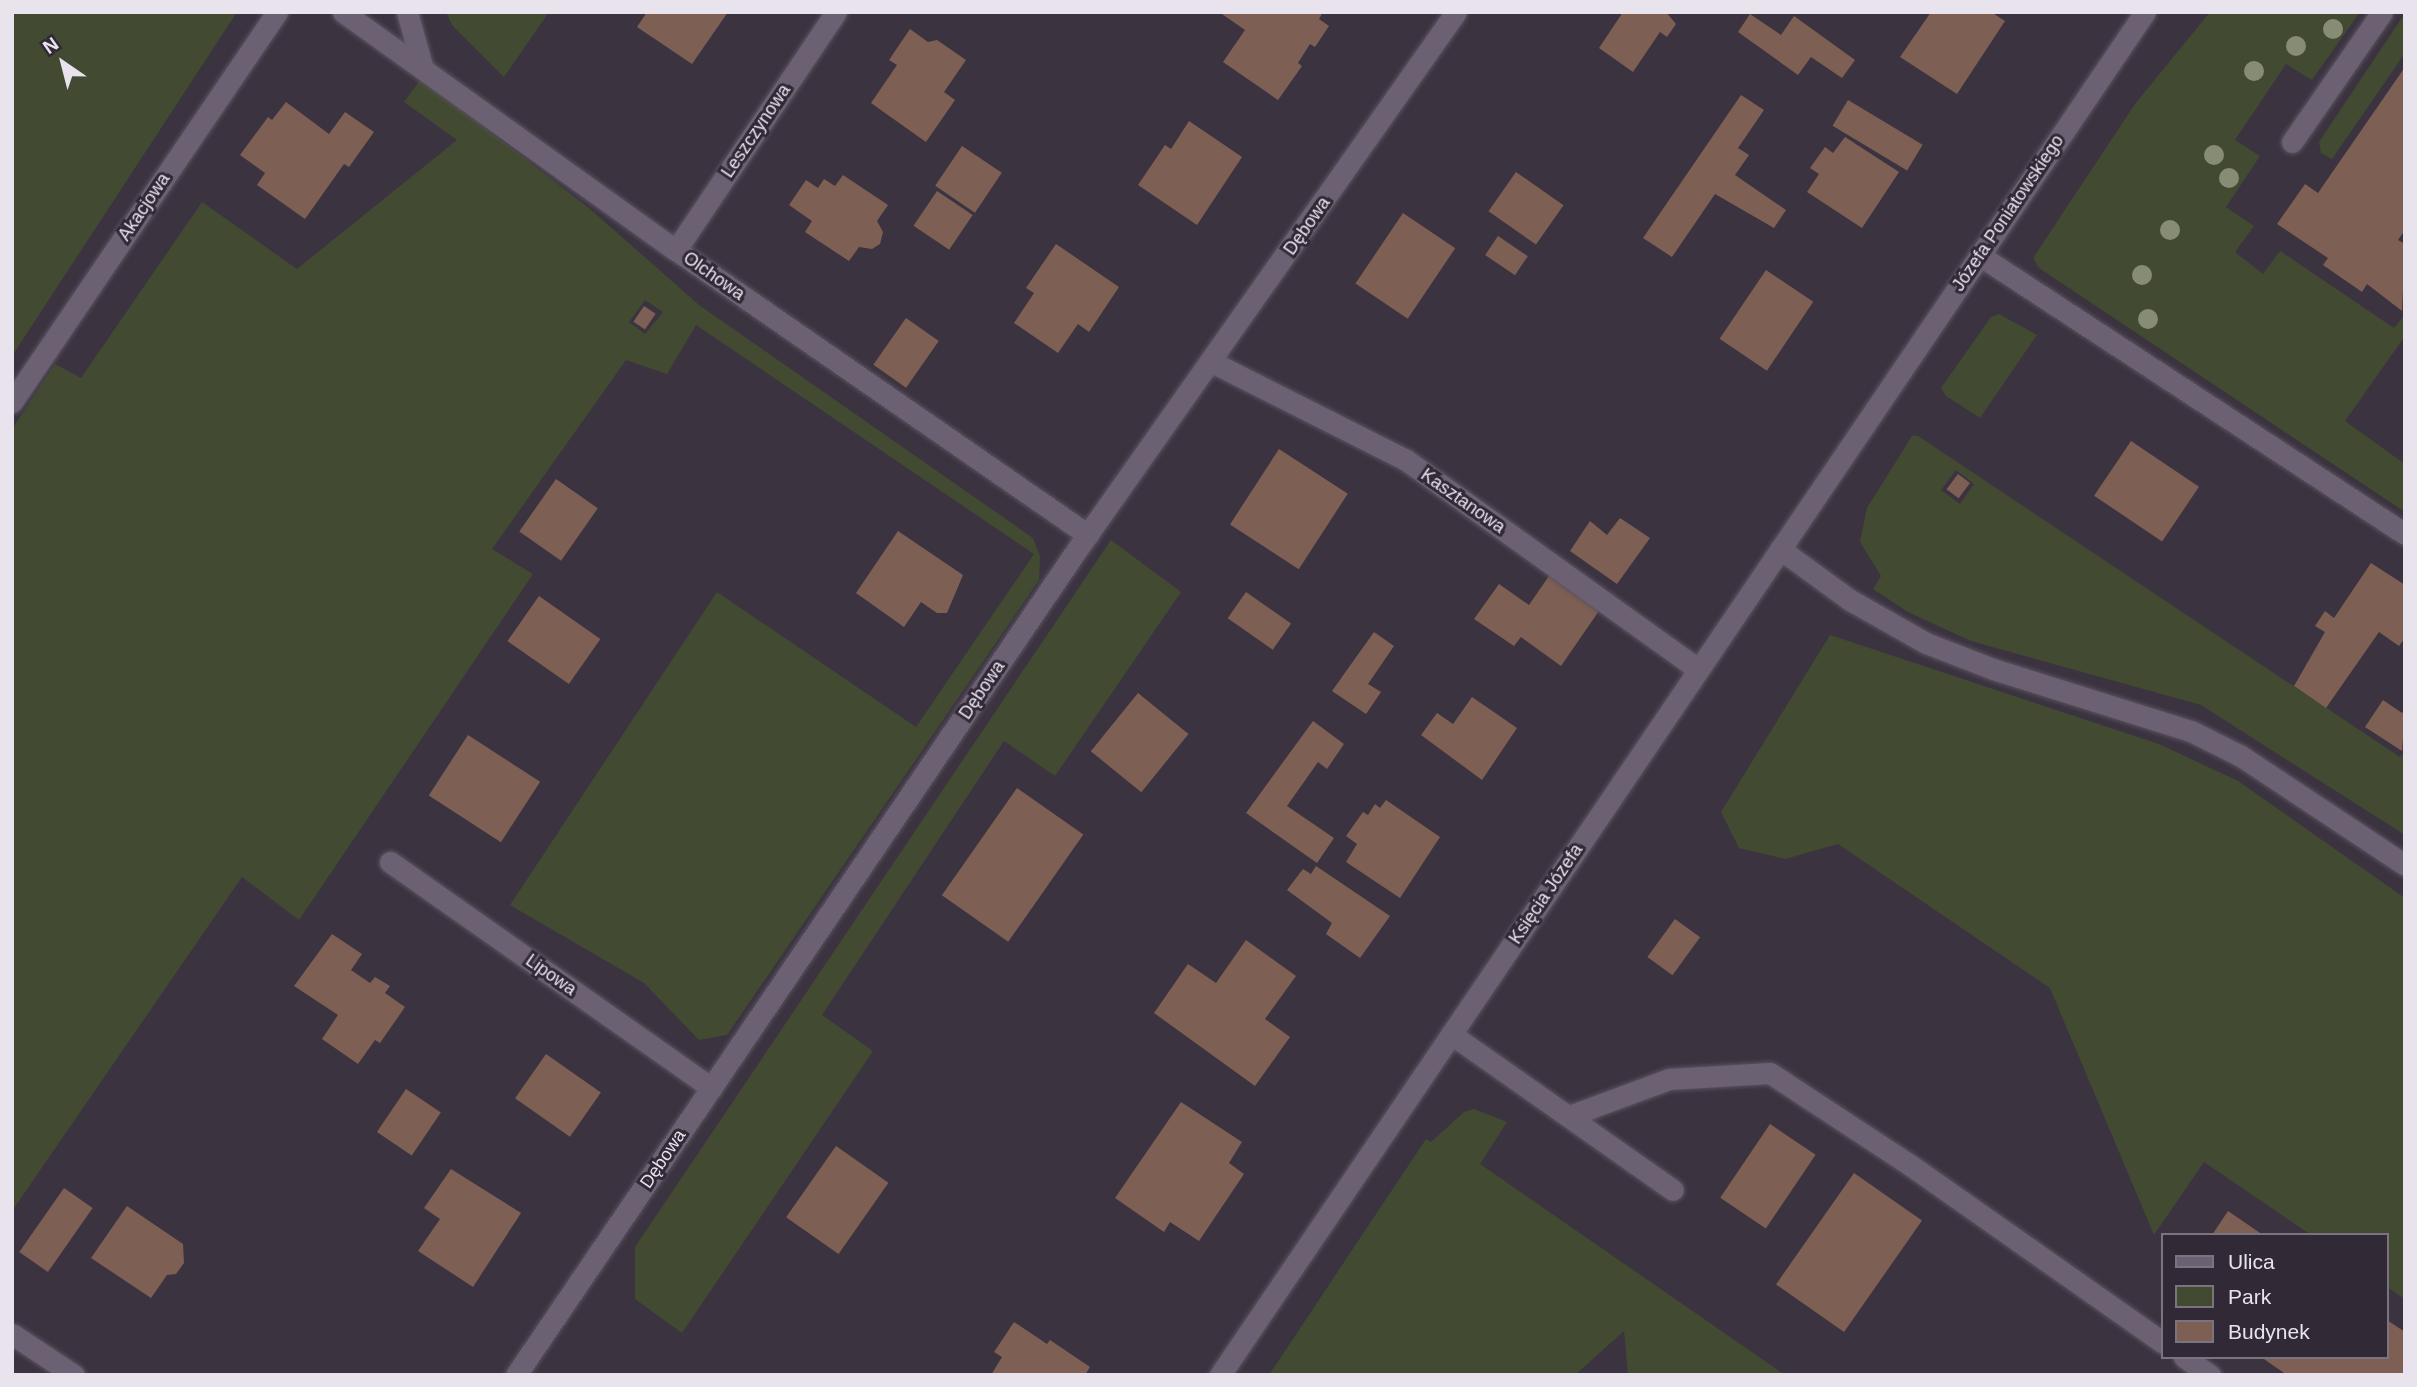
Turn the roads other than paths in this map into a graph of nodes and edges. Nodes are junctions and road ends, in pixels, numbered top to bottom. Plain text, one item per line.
1 (276, 12) edge
2 (343, 12) edge
3 (407, 12) edge
4 (836, 12) edge
5 (1456, 12) edge
6 (2145, 12) edge
7 (2382, 12) edge
8 (423, 69) junction
9 (2292, 142) dead end
10 (676, 250) junction
11 (1979, 255) junction
12 (1212, 362) junction
13 (12, 402) edge
14 (1872, 413) joint
15 (2405, 534) edge
16 (1088, 535) junction
17 (1780, 549) junction
18 (1698, 669) junction
19 (390, 862) dead end
20 (2405, 865) edge
21 (1451, 1034) junction
22 (712, 1087) junction
23 (1569, 1116) junction
24 (1673, 1190) dead end
25 (12, 1334) edge
26 (2162, 1342) edge
27 (2187, 1359) edge
28 (74, 1375) edge
29 (516, 1375) edge
30 (1220, 1375) edge
31 (2210, 1375) edge

1 - 13 street, Akacjowa
2 - 8 street, Olchowa
3 - 8 street
4 - 10 street, Leszczynowa
5 - 12 street, Dębowa
6 - 11 street, Józefa Poniatowskiego
7 - 9 street
8 - 10 street, Olchowa
10 - 16 street, Olchowa
11 - 14 street, Józefa Poniatowskiego
11 - 15 street
12 - 16 street, Dębowa
12 - 18 street, Kasztanowa
14 - 17 street, Księcia Józefa
16 - 22 street, Dębowa
17 - 18 street, Księcia Józefa
17 - 20 street
18 - 21 street, Księcia Józefa
19 - 22 street, Lipowa
21 - 23 street
21 - 30 street, Księcia Józefa
22 - 29 street, Dębowa
23 - 24 street
23 - 26 street
25 - 28 street
27 - 31 street

